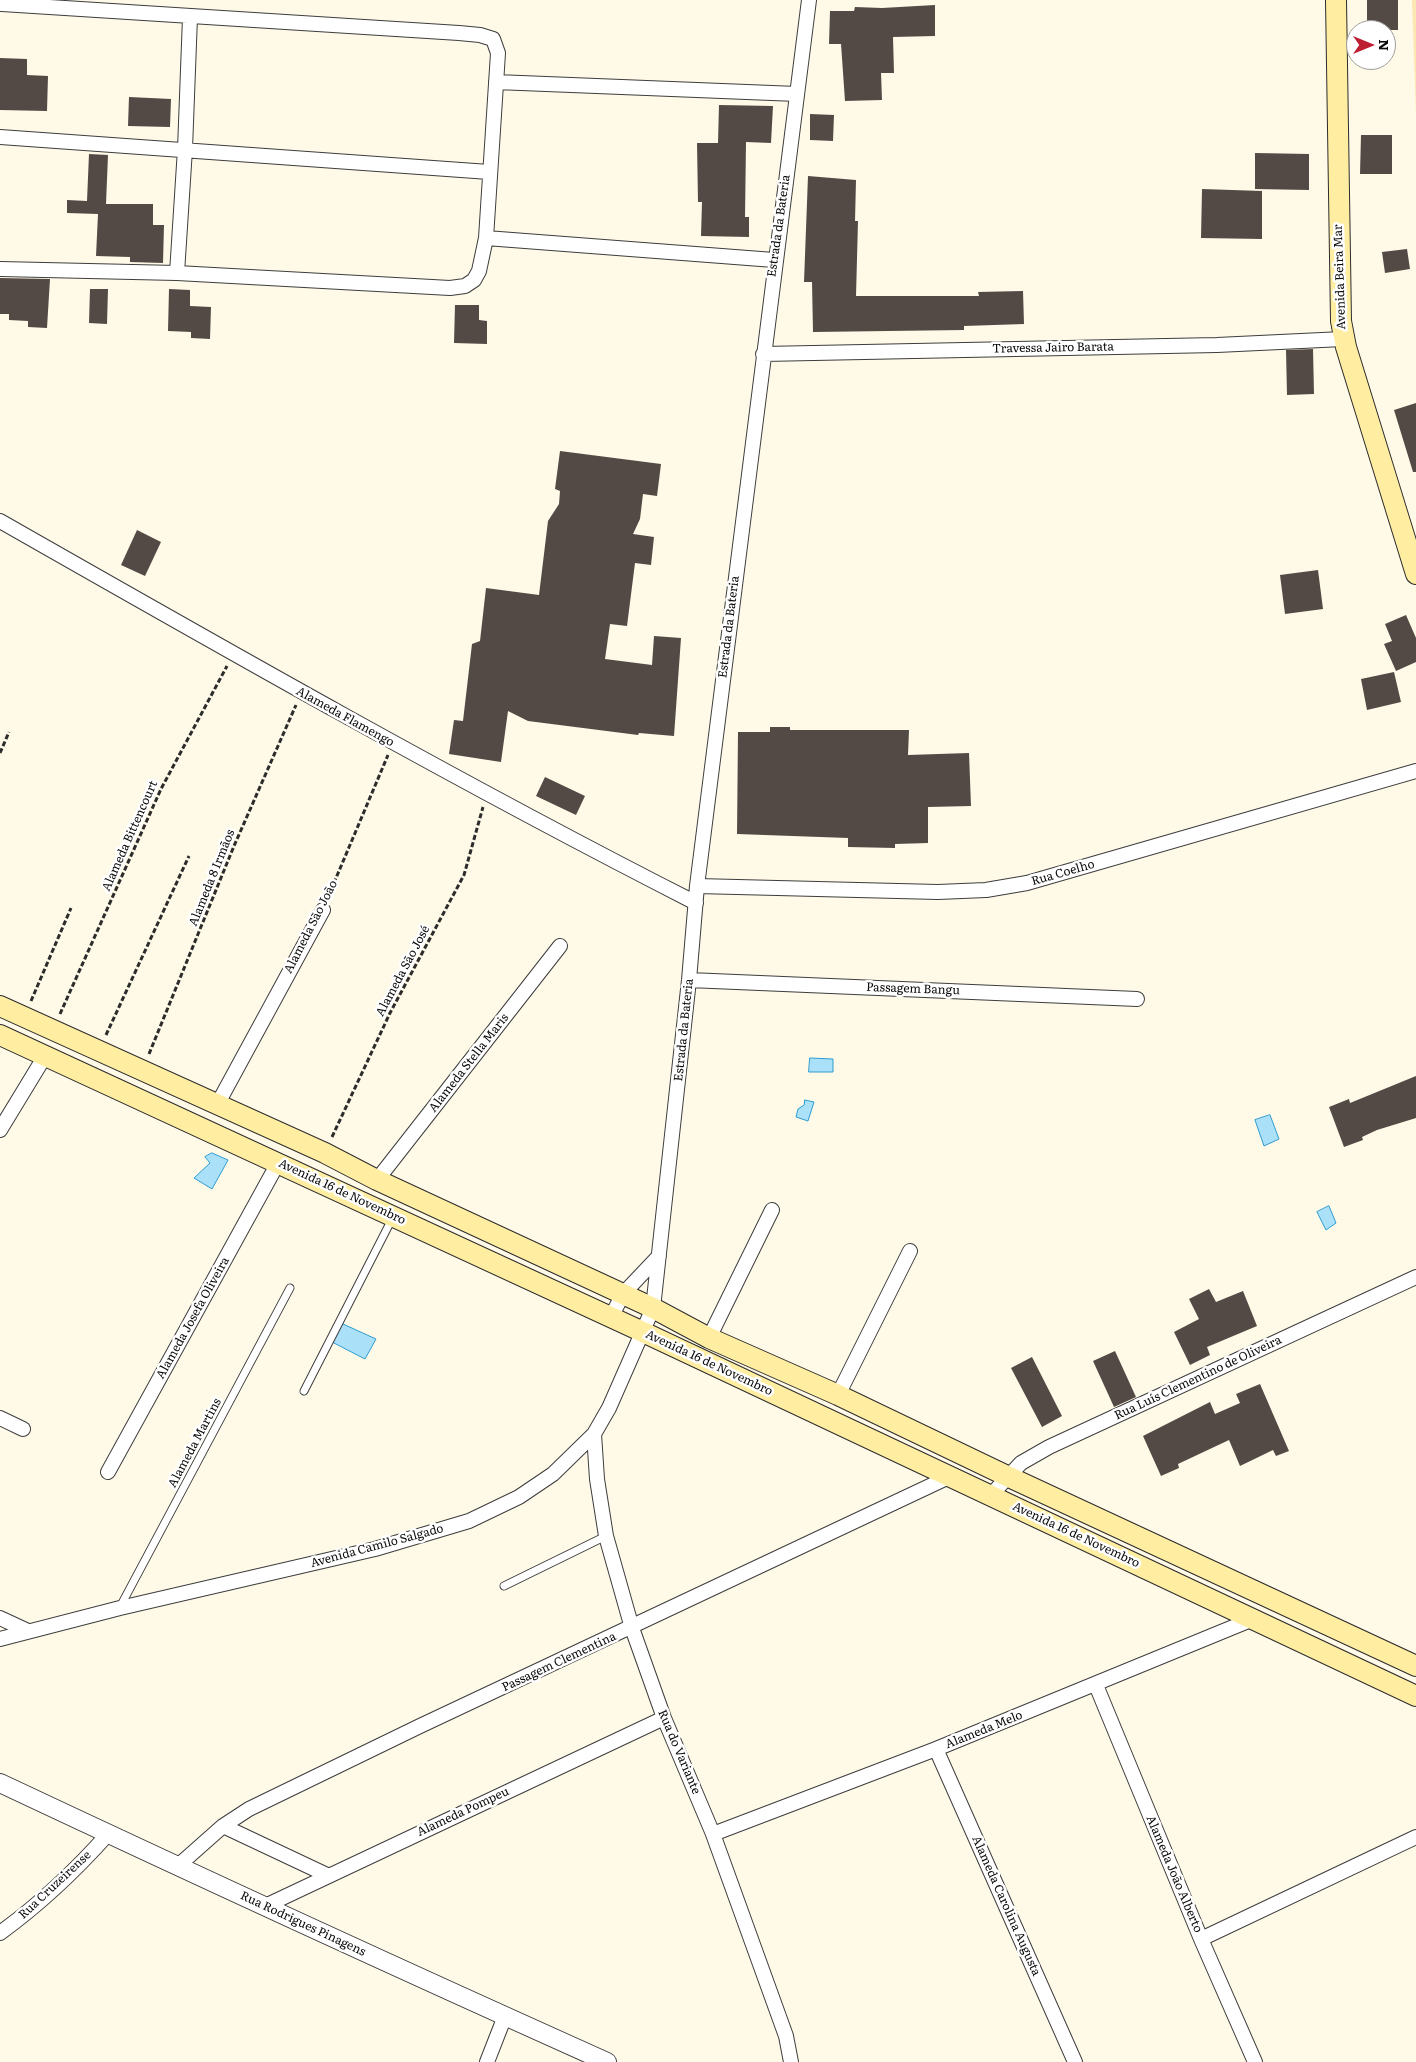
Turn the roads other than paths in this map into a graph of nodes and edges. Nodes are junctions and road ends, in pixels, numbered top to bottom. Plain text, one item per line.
1 (809, 0) edge
2 (1336, 0) edge
3 (2, 4) dead end
4 (190, 17) junction
5 (496, 82) junction
6 (797, 94) junction
7 (0, 137) edge
8 (185, 149) junction
9 (489, 172) junction
10 (486, 238) junction
11 (774, 260) junction
12 (0, 269) edge
13 (177, 273) junction
14 (1343, 339) junction
15 (763, 354) junction
16 (0, 521) edge
17 (1416, 574) edge
18 (1416, 770) edge
19 (697, 886) junction
20 (696, 903) junction
21 (323, 910) road end
22 (560, 946) dead end
23 (689, 980) junction
24 (1137, 999) dead end
25 (0, 1006) edge
26 (0, 1035) edge
27 (45, 1056) junction
28 (217, 1105) junction
29 (0, 1130) edge
30 (278, 1163) junction
31 (377, 1180) junction
32 (772, 1210) dead end
33 (394, 1216) junction
34 (910, 1252) dead end
35 (659, 1256) junction
36 (1416, 1277) edge
37 (290, 1288) dead end
38 (624, 1294) junction
39 (653, 1308) junction
40 (611, 1317) junction
41 (643, 1332) junction
42 (710, 1338) junction
43 (304, 1391) dead end
44 (838, 1395) junction
45 (0, 1418) edge
46 (23, 1429) dead end
47 (594, 1434) junction
48 (108, 1472) dead end
49 (951, 1476) junction
50 (1007, 1476) junction
51 (992, 1495) junction
52 (606, 1536) junction
53 (504, 1586) dead end
54 (120, 1608) junction
55 (0, 1618) edge
56 (1252, 1619) junction
57 (632, 1628) junction
58 (28, 1631) junction
59 (0, 1639) edge
60 (1416, 1666) edge
61 (1096, 1685) junction
62 (1416, 1696) edge
63 (664, 1718) junction
64 (936, 1749) junction
65 (0, 1784) edge
66 (223, 1826) junction
67 (108, 1834) junction
68 (713, 1834) junction
69 (1416, 1837) edge
70 (178, 1865) junction
71 (327, 1875) junction
72 (263, 1907) junction
73 (0, 1933) edge
74 (1201, 1939) junction
75 (505, 2016) junction
76 (487, 2062) edge
77 (607, 2062) edge
78 (791, 2062) edge
79 (1076, 2062) edge
80 (1255, 2062) edge

1 - 6 street, Estrada da Bateria
2 - 14 main road, Avenida Beira Mar
3 - 4 street
4 - 5 street
4 - 8 street
5 - 6 street
5 - 9 street
6 - 11 street, Estrada da Bateria
7 - 8 street
8 - 9 street
8 - 13 street
9 - 10 street
10 - 11 street
10 - 13 street
11 - 15 street, Estrada da Bateria
12 - 13 street
14 - 15 street, Travessa Jairo Barata
14 - 17 main road, Avenida Beira Mar
15 - 19 street, Estrada da Bateria
16 - 20 street, Alameda Flamengo
18 - 19 street, Rua Coelho
19 - 20 street, Estrada da Bateria
20 - 23 street, Estrada da Bateria
21 - 28 street, Alameda São João
22 - 31 street, Alameda Stella Maris
23 - 24 street, Passagem Bangu
23 - 35 street, Estrada da Bateria
25 - 28 main road, Avenida 16 de Novembro
26 - 27 main road, Avenida 16 de Novembro
27 - 29 street
27 - 30 main road, Avenida 16 de Novembro
28 - 31 main road, Avenida 16 de Novembro
30 - 33 main road, Avenida 16 de Novembro
30 - 48 street, Alameda Josefa Oliveira
31 - 38 main road, Avenida 16 de Novembro
32 - 42 street
33 - 40 main road, Avenida 16 de Novembro
33 - 43 lane
34 - 44 street
35 - 38 street
35 - 39 street, Estrada da Bateria
36 - 50 street, Rua Luís Clementino de Oliveira
37 - 54 lane, Alameda Martins
38 - 39 main road, Avenida 16 de Novembro
38 - 40 street
39 - 41 street, Avenida Camilo Salgado
39 - 42 main road, Avenida 16 de Novembro
40 - 41 main road, Avenida 16 de Novembro
41 - 47 street, Avenida Camilo Salgado
41 - 49 main road, Avenida 16 de Novembro
42 - 44 main road, Avenida 16 de Novembro
44 - 50 main road, Avenida 16 de Novembro
45 - 46 street
47 - 52 street, Rua do Variante
47 - 54 street, Avenida Camilo Salgado
49 - 51 main road, Avenida 16 de Novembro
49 - 57 street, Passagem Clementina
50 - 51 street, Rua Luís Clementino de Oliveira
50 - 60 main road, Avenida 16 de Novembro
51 - 56 main road, Avenida 16 de Novembro
52 - 53 lane
52 - 57 street, Rua do Variante
54 - 58 street, Avenida Camilo Salgado
55 - 58 street
56 - 61 street, Alameda Melo
56 - 62 main road, Avenida 16 de Novembro
57 - 63 street, Rua do Variante
57 - 66 street, Passagem Clementina
58 - 59 street, Avenida Camilo Salgado
61 - 64 street, Alameda Melo
61 - 74 street, Alameda João Alberto
63 - 68 street, Rua do Variante
63 - 71 street, Alameda Pompeu
64 - 68 street, Alameda Melo
64 - 79 street, Alameda Carolina Augusta
65 - 67 street, Rua Rodrigues Pinagens
66 - 70 street, Passagem Clementina
66 - 71 street
67 - 70 street, Rua Rodrigues Pinagens
67 - 73 street, Rua Cruzeirense
68 - 78 street, Rua do Variante
69 - 74 street
70 - 72 street, Rua Rodrigues Pinagens
71 - 72 street, Alameda Pompeu
72 - 75 street, Rua Rodrigues Pinagens
74 - 80 street, Alameda João Alberto
75 - 76 street
75 - 77 street, Rua Rodrigues Pinagens

